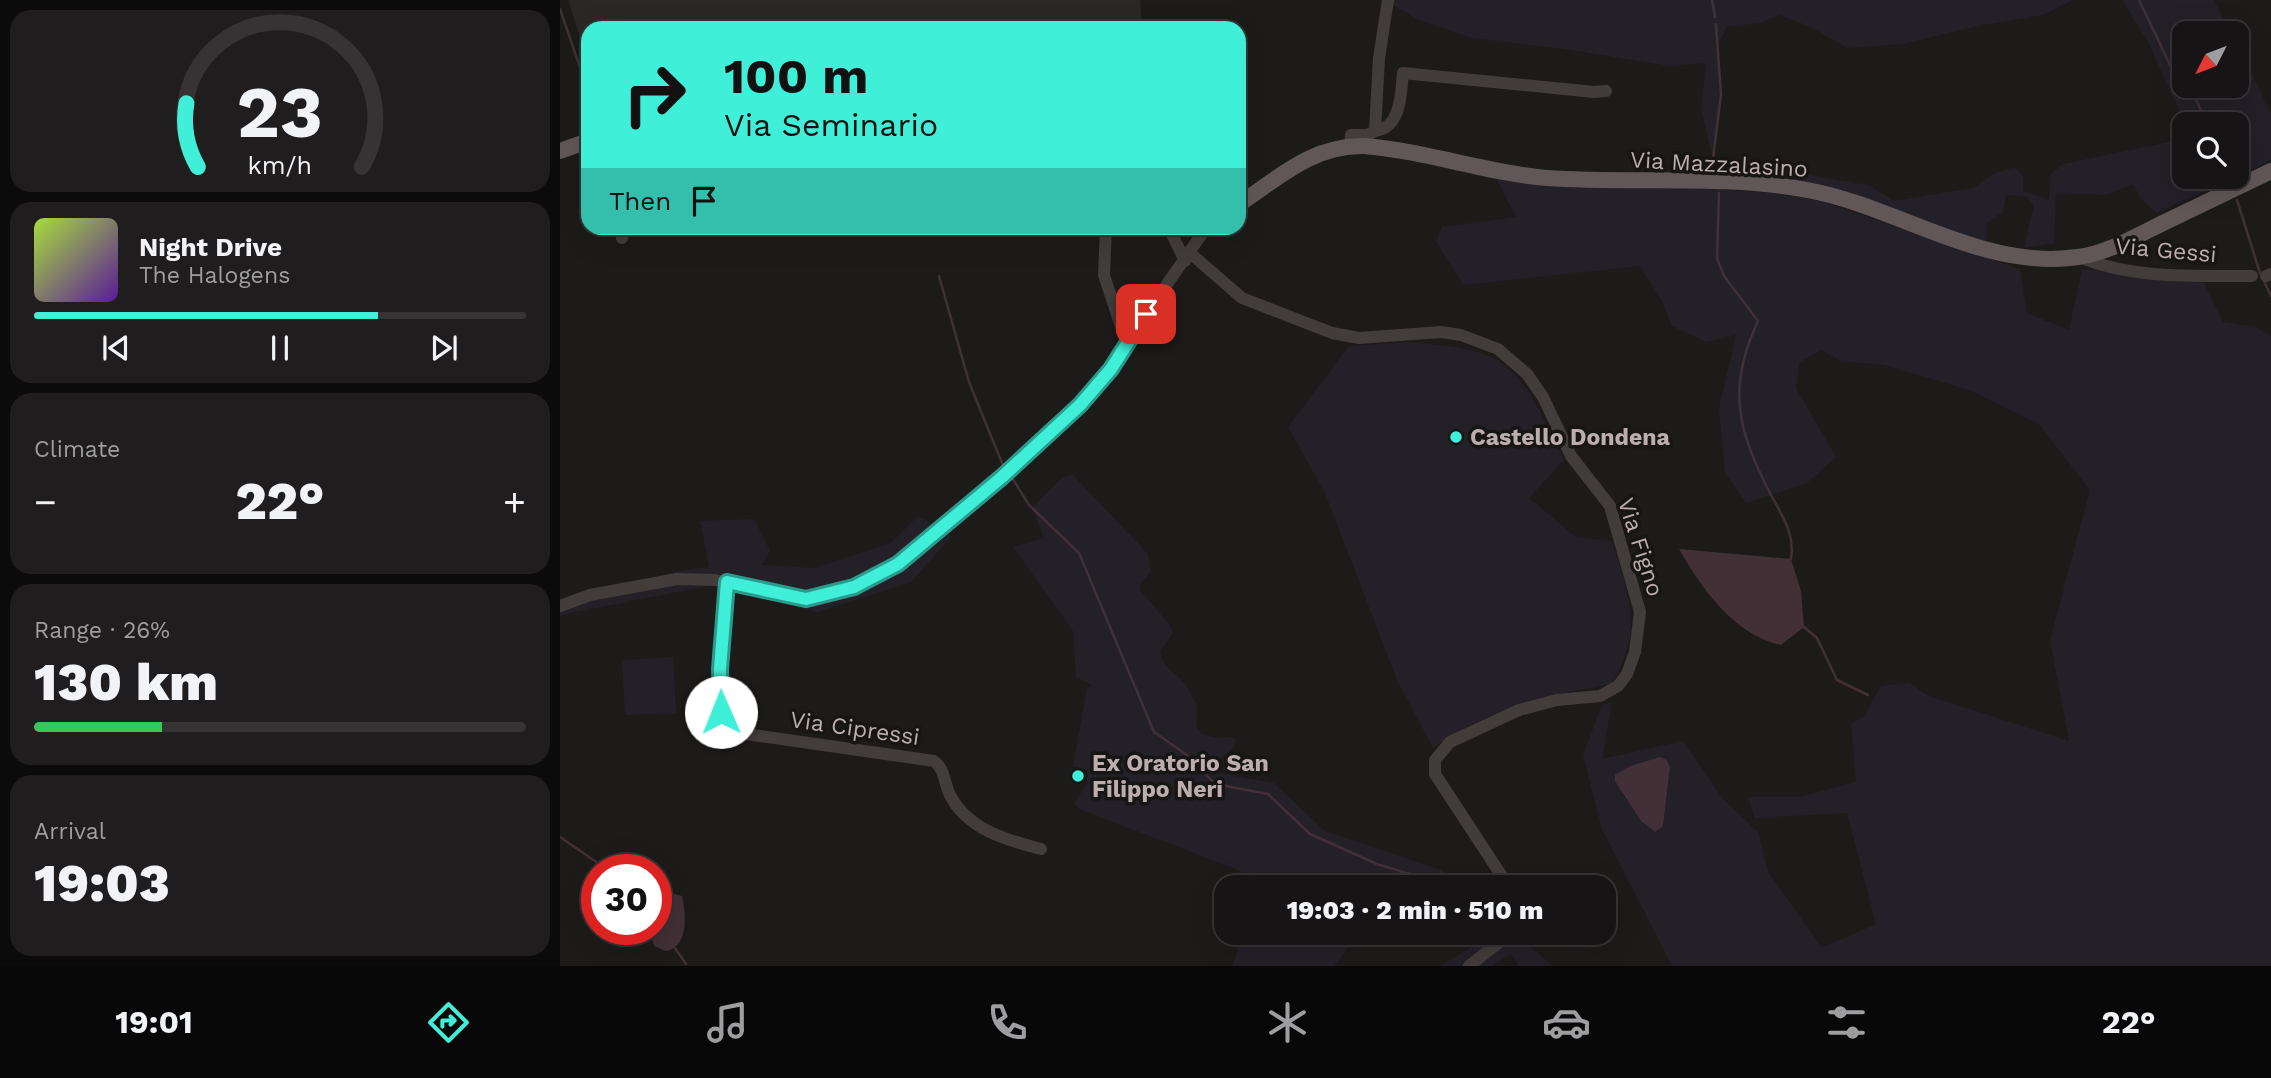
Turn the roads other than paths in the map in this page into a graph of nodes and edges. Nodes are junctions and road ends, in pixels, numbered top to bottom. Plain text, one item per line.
1 (1388, 0) edge
2 (1606, 91) dead end
3 (1375, 131) junction
4 (581, 144) edge
5 (1350, 146) junction
6 (560, 151) edge
7 (2271, 171) edge
8 (1246, 199) edge
9 (1107, 235) edge
10 (1173, 235) edge
11 (1201, 235) edge
12 (1187, 257) junction
13 (2078, 257) junction
14 (2252, 276) dead end
15 (1127, 345) junction
16 (727, 582) junction
17 (560, 606) edge
18 (1041, 849) dead end
19 (1501, 875) edge
20 (1496, 945) edge
21 (1469, 966) edge

1 - 3 street
2 - 3 street
3 - 5 street
4 - 6 main road
5 - 8 main road, Via Mazzalasino
5 - 13 main road, Via Mazzalasino
7 - 13 main road, Via Mazzalasino
9 - 15 street
10 - 12 street
11 - 12 street
12 - 15 street
12 - 19 street, Via Figno
13 - 14 street, Via Gessi
15 - 16 street
16 - 17 street
16 - 18 street, Via Cipressi
20 - 21 street

